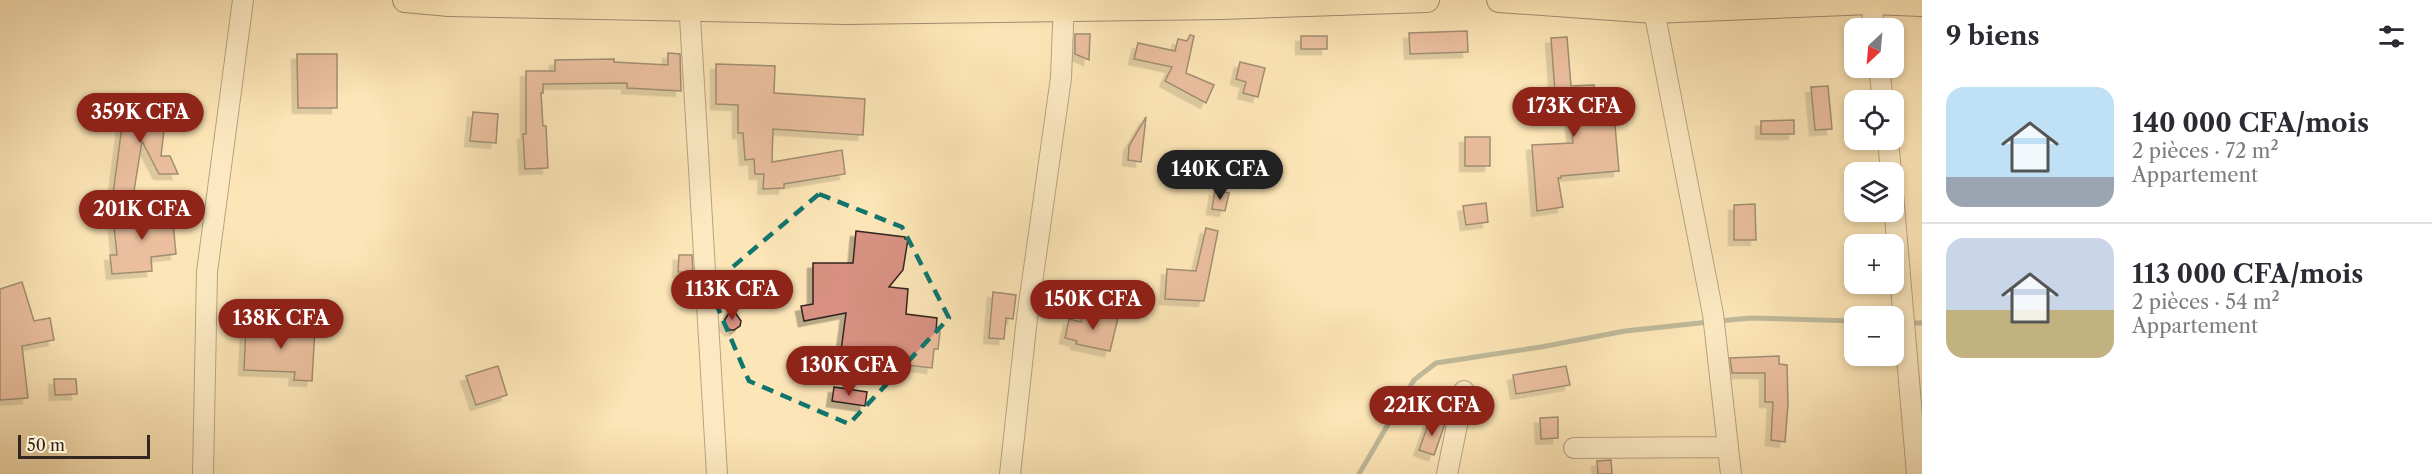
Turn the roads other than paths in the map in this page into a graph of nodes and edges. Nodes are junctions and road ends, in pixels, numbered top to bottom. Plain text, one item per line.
1 (243, 0) edge
2 (405, 0) edge
3 (1427, 0) edge
4 (1499, 0) edge
5 (1871, 1) edge
6 (689, 4) edge
7 (1922, 4) edge
8 (1065, 5) edge
9 (1653, 5) edge
10 (1873, 18) edge
11 (1895, 222) edge
12 (1464, 391) dead end
13 (1727, 447) junction
14 (1574, 448) dead end
15 (203, 474) edge
16 (717, 474) edge
17 (1010, 474) edge
18 (1447, 474) edge
19 (1731, 474) edge
20 (1917, 474) edge

1 - 15 street
2 - 6 main road
3 - 8 main road
4 - 9 main road
5 - 7 main road
5 - 9 main road
5 - 10 street
6 - 8 main road
6 - 16 street
8 - 17 street
9 - 13 street
11 - 20 street
12 - 18 street
13 - 14 street
13 - 19 street

